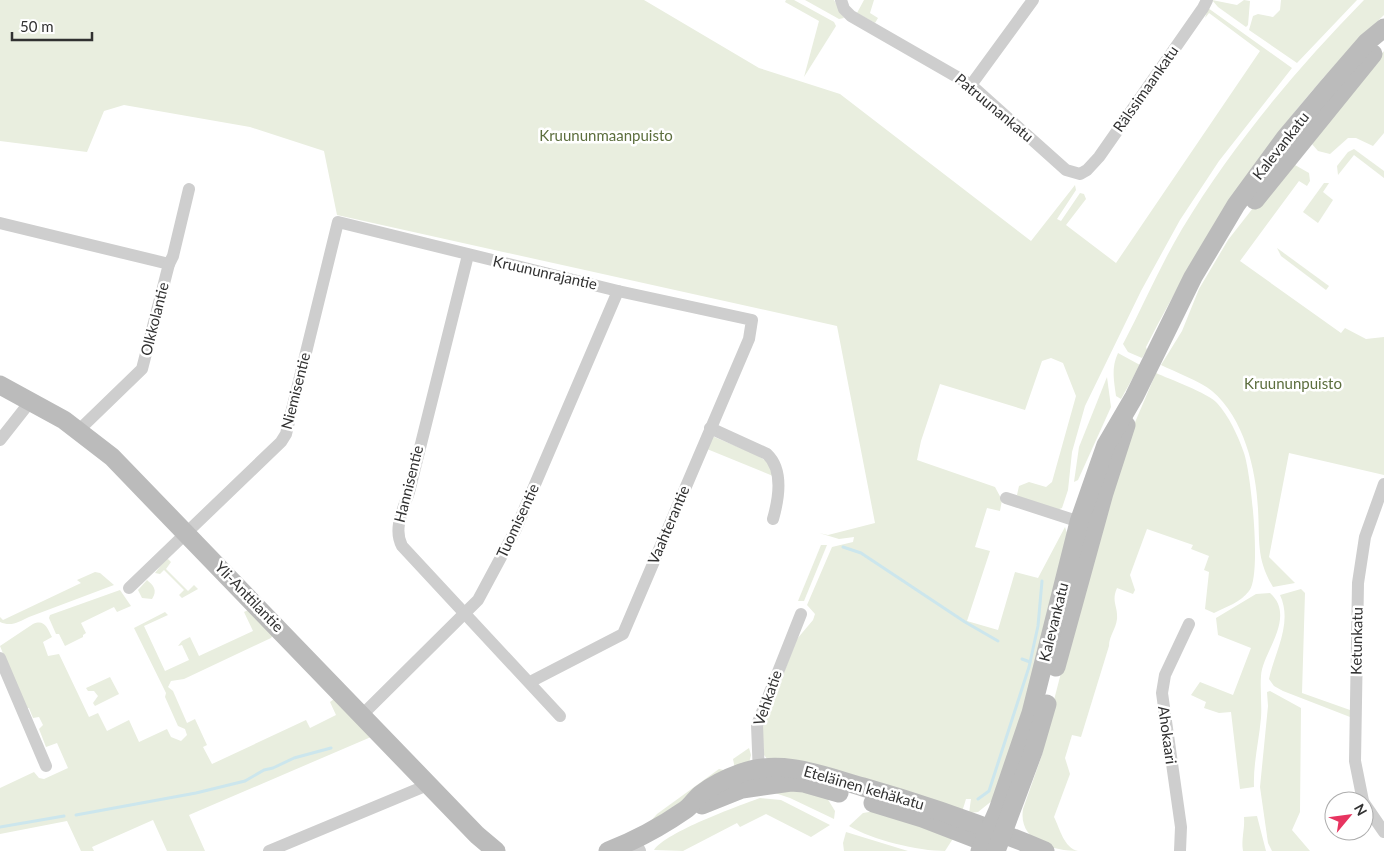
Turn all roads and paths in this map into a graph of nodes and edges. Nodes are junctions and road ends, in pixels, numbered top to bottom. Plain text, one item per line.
1 (841, 0) edge
2 (1033, 0) edge
3 (1207, 0) edge
4 (1384, 28) edge
5 (1384, 40) edge
6 (971, 85) junction
7 (1080, 174) joint
8 (190, 189) dead end
9 (338, 222) joint
10 (0, 223) edge
11 (468, 255) junction
12 (168, 264) junction
13 (1193, 277) junction
14 (618, 291) junction
15 (752, 320) joint
16 (0, 384) edge
17 (29, 399) junction
18 (710, 428) junction
19 (79, 430) junction
20 (0, 440) edge
21 (1384, 484) edge
22 (1006, 498) dead end
23 (773, 519) dead end
24 (1086, 524) junction
25 (187, 533) junction
26 (129, 588) dead end
27 (467, 613) junction
28 (801, 614) dead end
29 (1190, 624) dead end
30 (0, 658) edge
31 (530, 682) junction
32 (362, 714) junction
33 (560, 716) dead end
34 (46, 766) dead end
35 (760, 777) junction
36 (430, 784) junction
37 (1361, 791) edge
38 (1374, 817) edge
39 (1384, 832) edge
40 (480, 843) edge
41 (994, 843) edge
42 (637, 845) edge
43 (269, 851) edge
44 (496, 851) edge
45 (608, 851) edge
46 (1045, 851) edge
47 (1180, 851) edge

1 - 6 street, Patruunankatu
2 - 6 street
3 - 7 street, Rälssimaankatu
4 - 13 main road, Kalevankatu
5 - 13 main road, Kalevankatu
6 - 7 street, Patruunankatu
8 - 12 street
9 - 11 street, Kruununrajantie
9 - 25 street, Niemisentie
10 - 12 street, Olkkolantie
11 - 14 street, Kruununrajantie
11 - 27 street, Hannisentie
12 - 19 street, Olkkolantie
13 - 24 main road, Kalevankatu
14 - 15 street, Kruununrajantie
14 - 27 street, Tuomisentie
15 - 18 street, Vaahterantie
16 - 17 main road, Yli-Anttilantie
17 - 19 main road, Yli-Anttilantie
17 - 20 street
18 - 23 street
18 - 31 street, Vaahterantie
19 - 25 main road, Yli-Anttilantie
21 - 37 street, Ketunkatu
22 - 24 street
24 - 41 main road, Kalevankatu
25 - 26 street, Niemisentie
25 - 32 main road, Yli-Anttilantie
27 - 31 street, Hannisentie
27 - 32 street, Tuomisentie
28 - 35 street, Vehkatie
29 - 47 street, Ahokaari
30 - 34 street
31 - 33 street, Hannisentie
32 - 36 main road, Yli-Anttilantie
35 - 41 main road, Eteläinen kehäkatu
35 - 42 main road, Eteläinen kehäkatu
36 - 40 main road, Yli-Anttilantie
36 - 43 street
38 - 39 street, Ketunkatu
40 - 44 main road, Yli-Anttilantie
41 - 46 main road, Eteläinen kehäkatu
42 - 45 main road, Eteläinen kehäkatu

